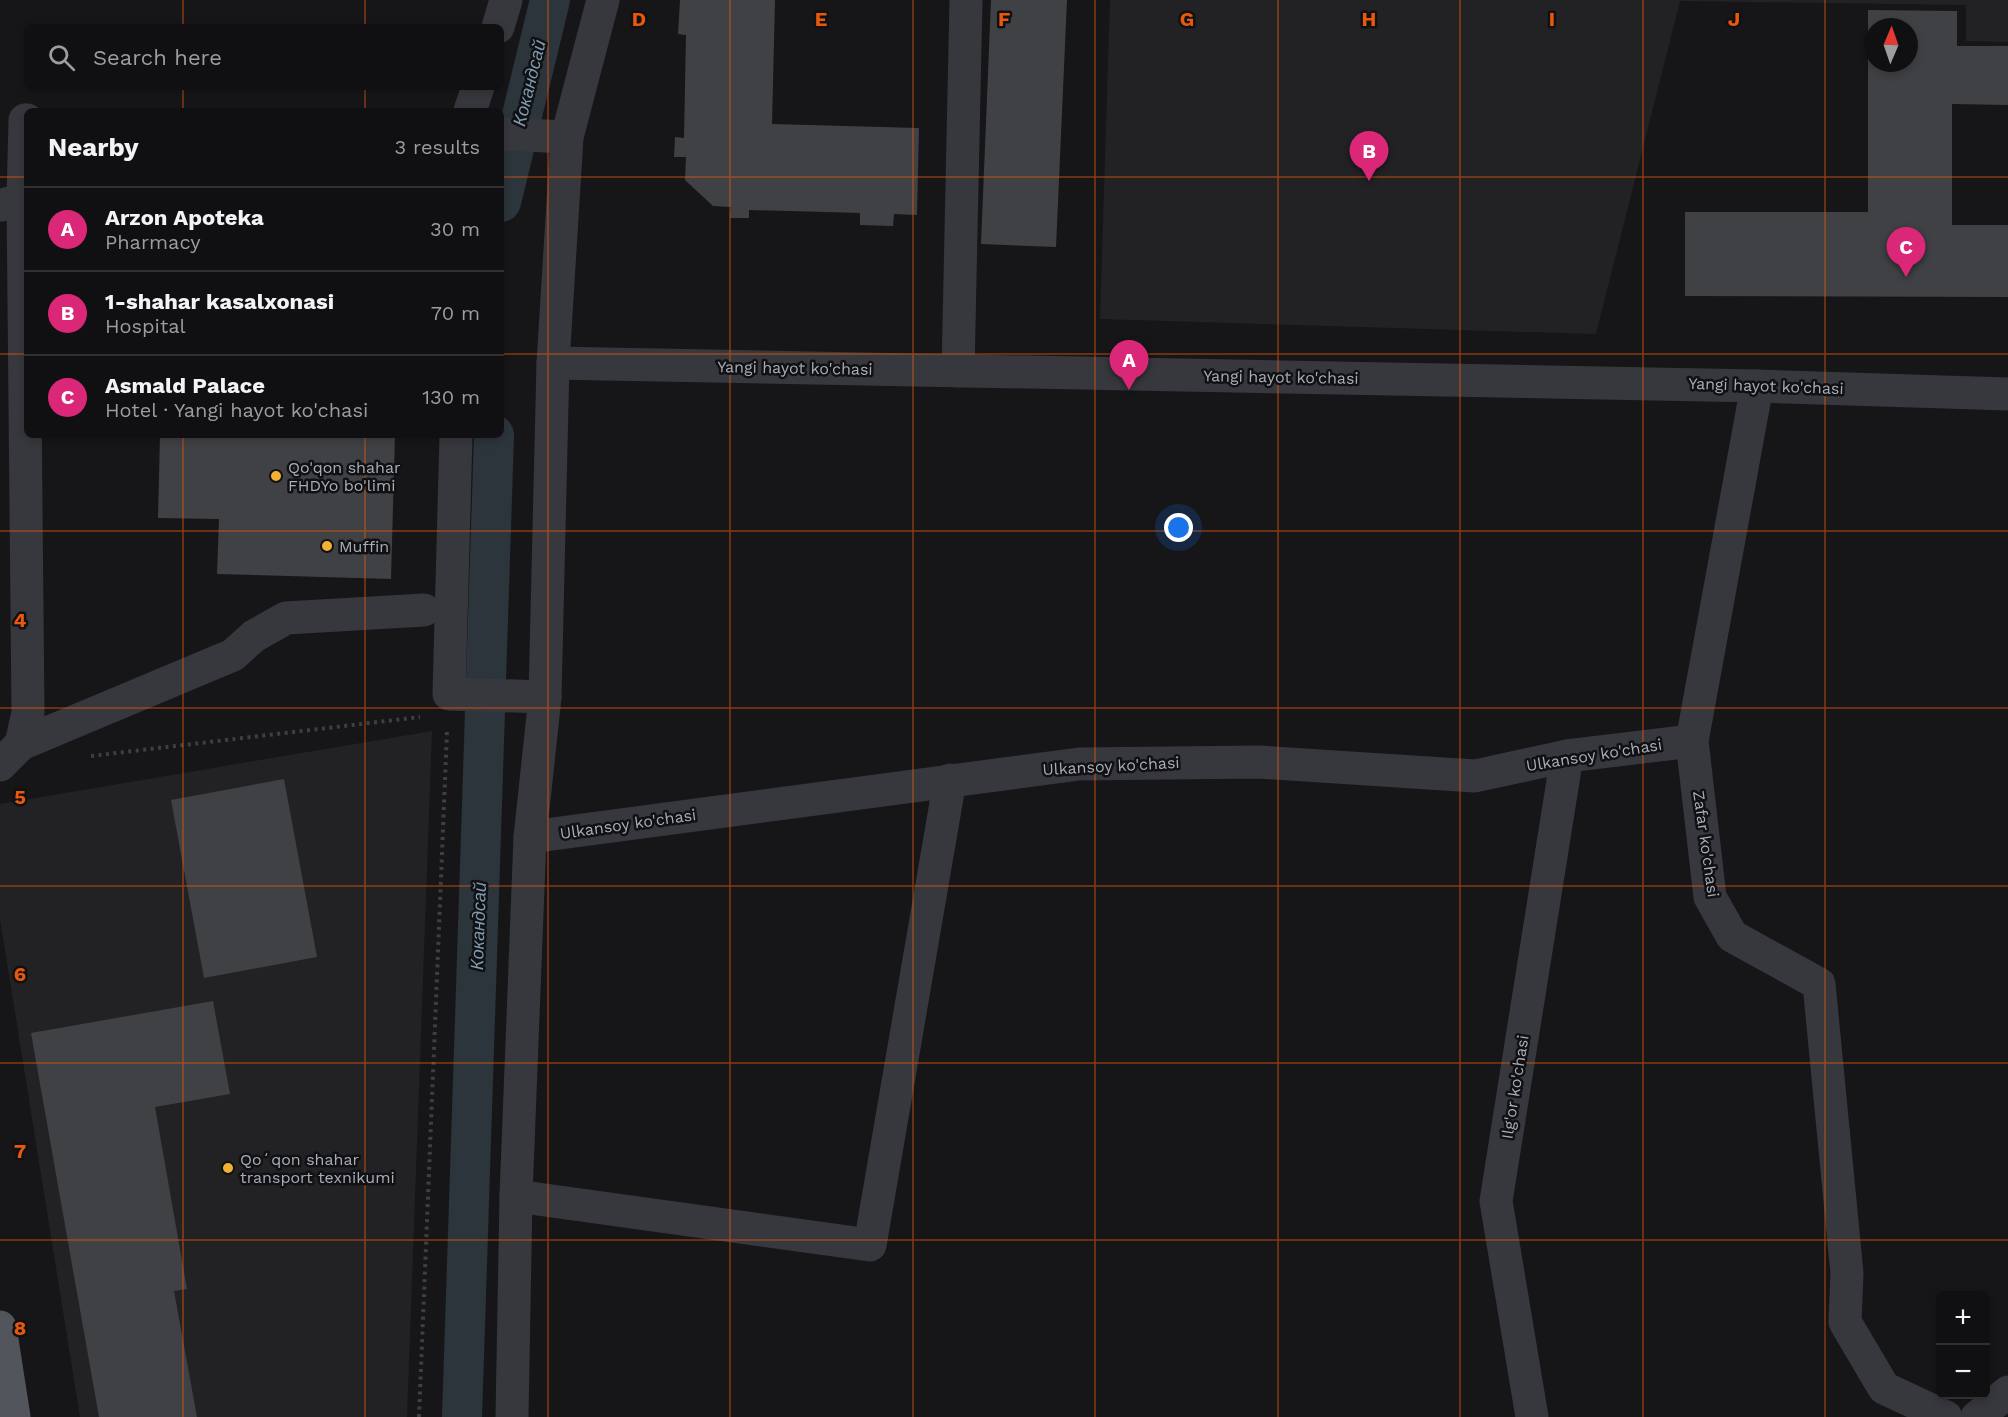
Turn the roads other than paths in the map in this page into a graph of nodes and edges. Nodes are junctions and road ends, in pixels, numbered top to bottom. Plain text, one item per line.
1 (506, 0) edge
2 (603, 0) edge
3 (966, 0) edge
4 (499, 24) edge
5 (477, 90) edge
6 (471, 108) edge
7 (24, 126) edge
8 (504, 134) edge
9 (567, 137) junction
10 (11, 202) edge
11 (553, 363) junction
12 (958, 371) junction
13 (1758, 386) junction
14 (2008, 394) edge
15 (456, 438) edge
16 (424, 610) dead end
17 (545, 697) junction
18 (1692, 741) junction
19 (11, 755) edge
20 (1568, 756) junction
21 (950, 780) junction
22 (530, 837) junction
23 (516, 1196) junction
24 (0, 1328) edge
25 (2008, 1392) edge
26 (14, 1417) edge
27 (512, 1417) edge
28 (1532, 1417) edge
29 (1946, 1417) edge
30 (1977, 1417) edge

1 - 4 street
2 - 9 street
3 - 12 street
5 - 6 street
7 - 10 street
8 - 9 street
9 - 11 street
10 - 19 street
11 - 12 street, Yangi hayot ko'chasi
11 - 17 street
12 - 13 street, Yangi hayot ko'chasi
13 - 14 street, Yangi hayot ko'chasi
13 - 18 street, Zafar ko'chasi
15 - 17 street
16 - 19 street
17 - 22 street
18 - 20 street, Ulkansoy ko'chasi
18 - 29 street, Zafar ko'chasi
20 - 21 street, Ulkansoy ko'chasi
20 - 28 street, Ilg'or ko'chasi
21 - 22 street, Ulkansoy ko'chasi
21 - 23 street
22 - 23 street
23 - 27 street
24 - 26 main road
25 - 30 street

